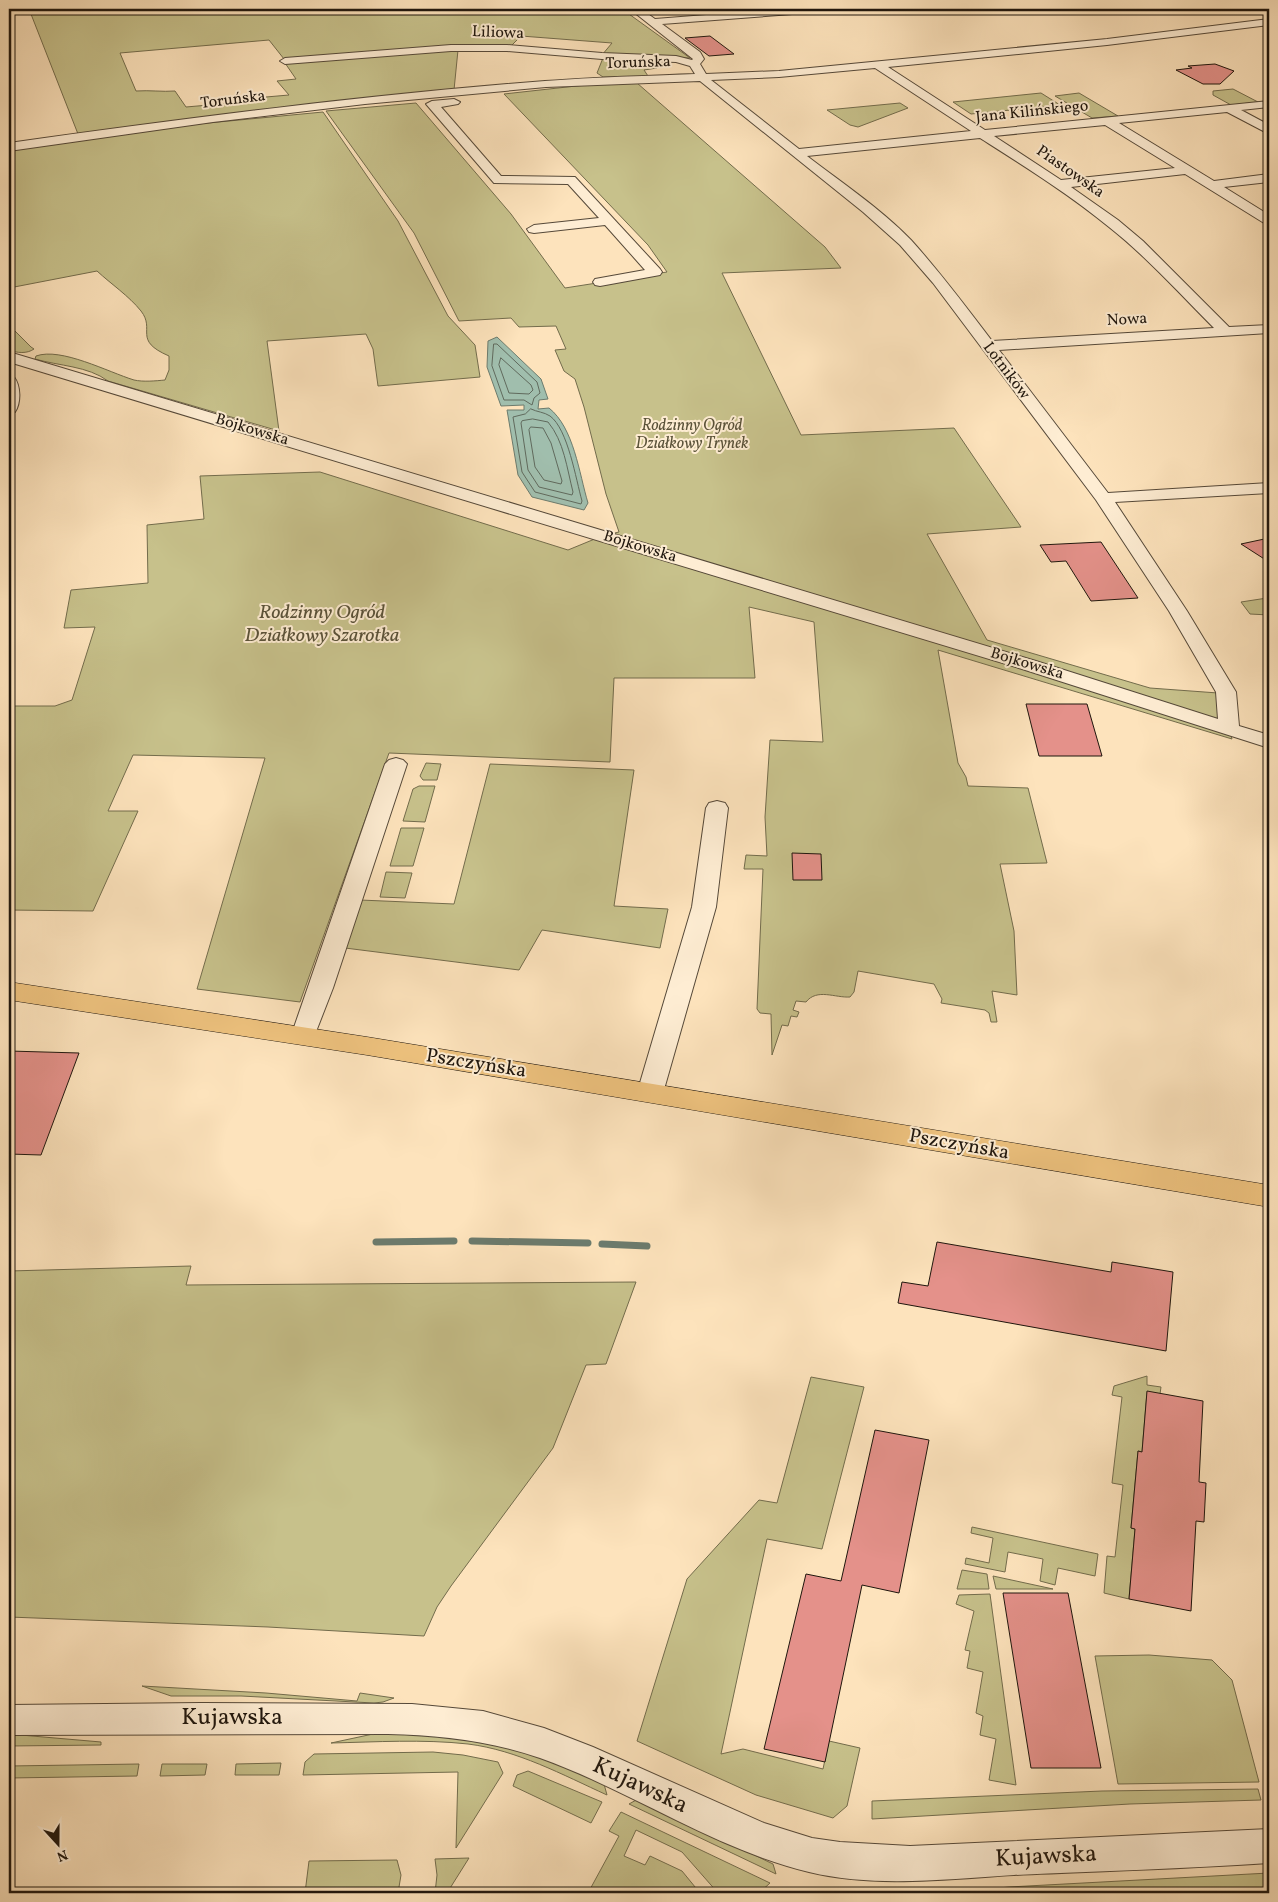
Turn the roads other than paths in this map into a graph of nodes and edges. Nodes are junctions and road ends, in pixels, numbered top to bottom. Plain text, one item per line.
1 (635, 9) edge
2 (819, 9) edge
3 (653, 22) junction
4 (1269, 22) edge
5 (285, 61) dead end
6 (694, 64) junction
7 (876, 64) junction
8 (701, 77) junction
9 (489, 89) junction
10 (1269, 104) edge
11 (1228, 108) junction
12 (1107, 121) junction
13 (1269, 130) edge
14 (983, 134) junction
15 (9, 147) edge
16 (798, 153) junction
17 (1188, 170) junction
18 (1269, 178) edge
19 (1059, 184) junction
20 (1212, 185) junction
21 (1269, 220) edge
22 (609, 221) junction
23 (534, 229) dead end
24 (600, 282) dead end
25 (1269, 329) edge
26 (1226, 332) junction
27 (988, 346) junction
28 (9, 357) edge
29 (9, 380) edge
30 (9, 409) edge
31 (1269, 488) edge
32 (1103, 498) junction
33 (1229, 729) junction
34 (1269, 742) edge
35 (396, 764) dead end
36 (717, 808) dead end
37 (9, 991) edge
38 (302, 1036) junction
39 (650, 1093) junction
40 (1269, 1196) edge
41 (9, 1720) edge
42 (1269, 1846) edge

1 - 3 street
2 - 3 street
3 - 6 street
4 - 7 street, Toruńska
5 - 6 street, Liliowa
6 - 8 street
7 - 8 street, Toruńska
7 - 14 street, Piastowska
8 - 9 street, Toruńska
8 - 16 street, Lotników
9 - 15 street, Toruńska
9 - 22 street
10 - 11 street, Jana Kilińskiego
11 - 12 street, Jana Kilińskiego
11 - 13 street
12 - 14 street, Jana Kilińskiego
12 - 17 street
14 - 16 street, Jana Kilińskiego
14 - 19 street, Piastowska
16 - 27 street, Lotników
17 - 19 street
17 - 20 street
18 - 20 street
19 - 26 street, Piastowska
20 - 21 street
22 - 23 street
22 - 24 street
25 - 26 street, Nowa
26 - 27 street, Nowa
27 - 32 street, Lotników
28 - 33 street, Bojkowska
29 - 30 street
31 - 32 street
32 - 33 street, Lotników
33 - 34 street, Bojkowska
35 - 38 street
36 - 39 street
37 - 38 main road, Pszczyńska
38 - 39 main road, Pszczyńska
39 - 40 main road, Pszczyńska
41 - 42 street, Kujawska

